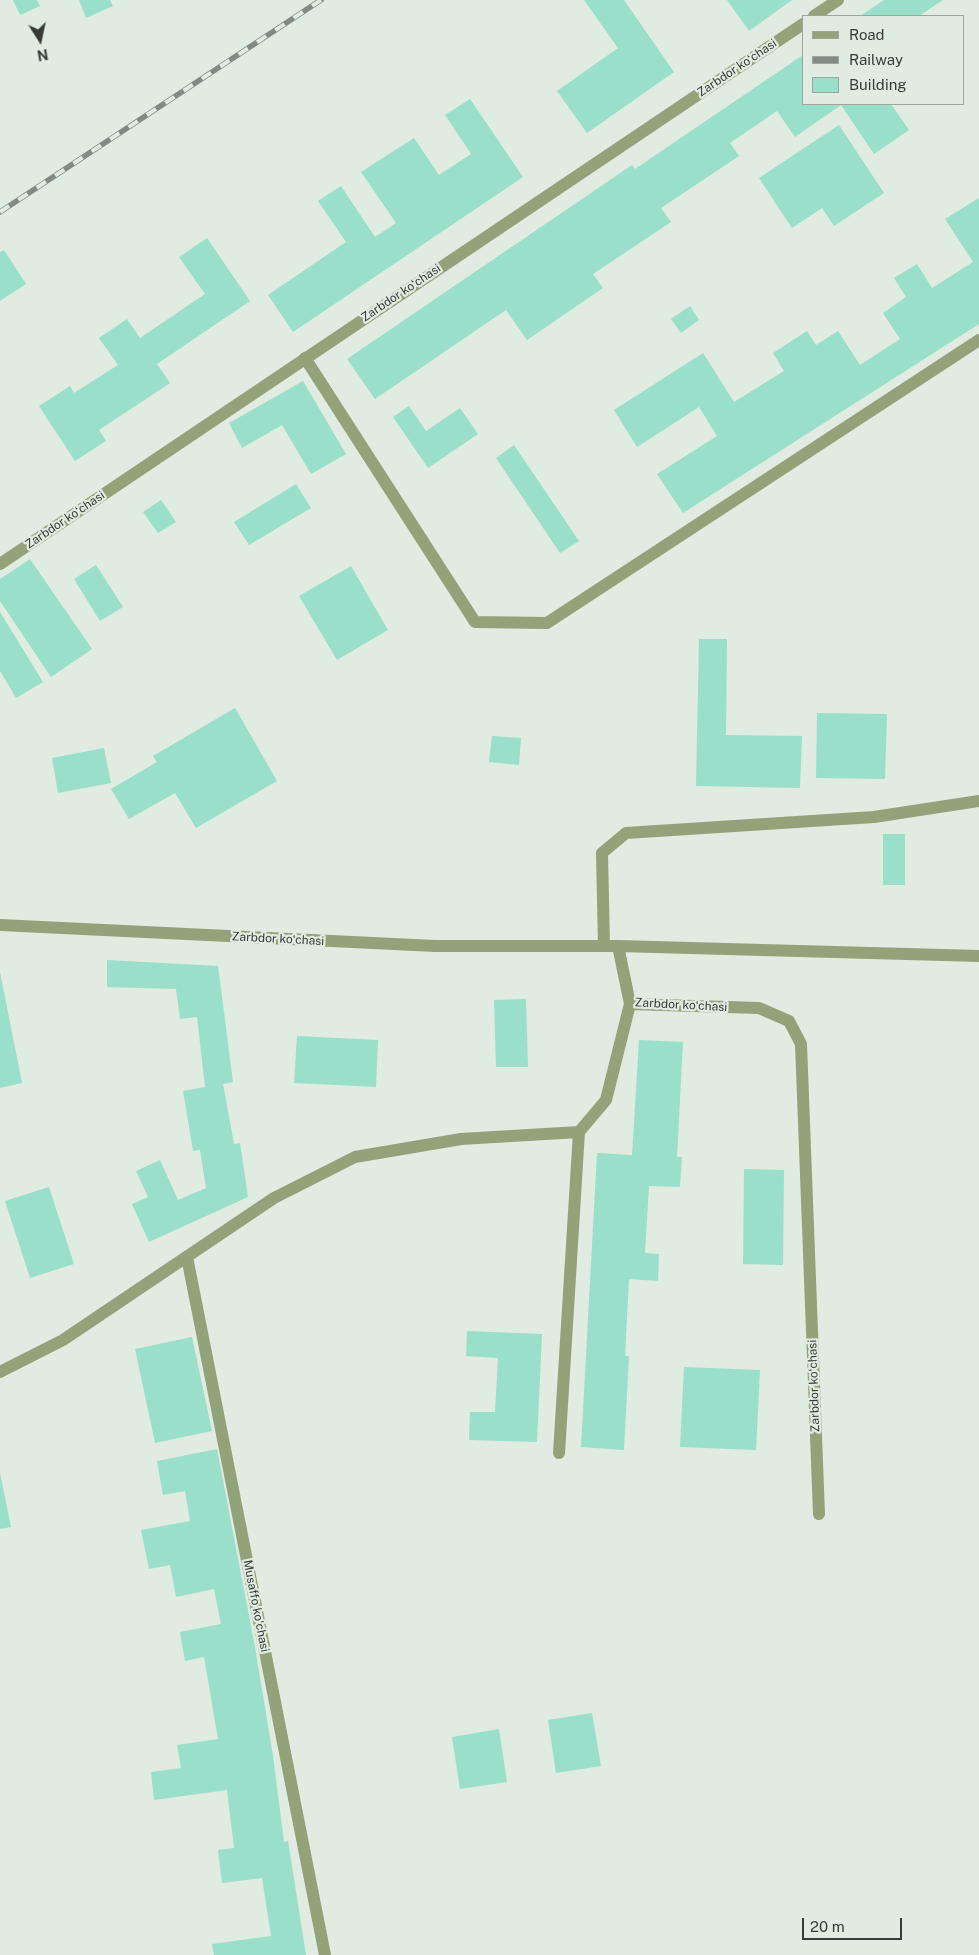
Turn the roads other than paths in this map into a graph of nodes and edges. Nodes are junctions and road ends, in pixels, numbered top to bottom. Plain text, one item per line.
1 (838, 0) edge
2 (816, 15) edge
3 (802, 25) edge
4 (979, 340) edge
5 (305, 358) junction
6 (0, 564) edge
7 (979, 801) edge
8 (0, 925) edge
9 (604, 946) junction
10 (618, 946) junction
11 (979, 956) edge
12 (630, 1004) junction
13 (580, 1132) junction
14 (187, 1257) junction
15 (0, 1372) edge
16 (559, 1453) dead end
17 (819, 1514) dead end
18 (325, 1955) edge

1 - 2 street
3 - 5 street, Zarbdor koʻchasi
4 - 5 street
5 - 6 street, Zarbdor koʻchasi
7 - 9 street
8 - 9 street, Zarbdor koʻchasi
9 - 10 street, Zarbdor koʻchasi
10 - 11 street
10 - 12 street, Zarbdor koʻchasi
12 - 13 street
12 - 17 street, Zarbdor koʻchasi
13 - 14 street
13 - 16 street
14 - 15 street
14 - 18 street, Musaffo koʻchasi

